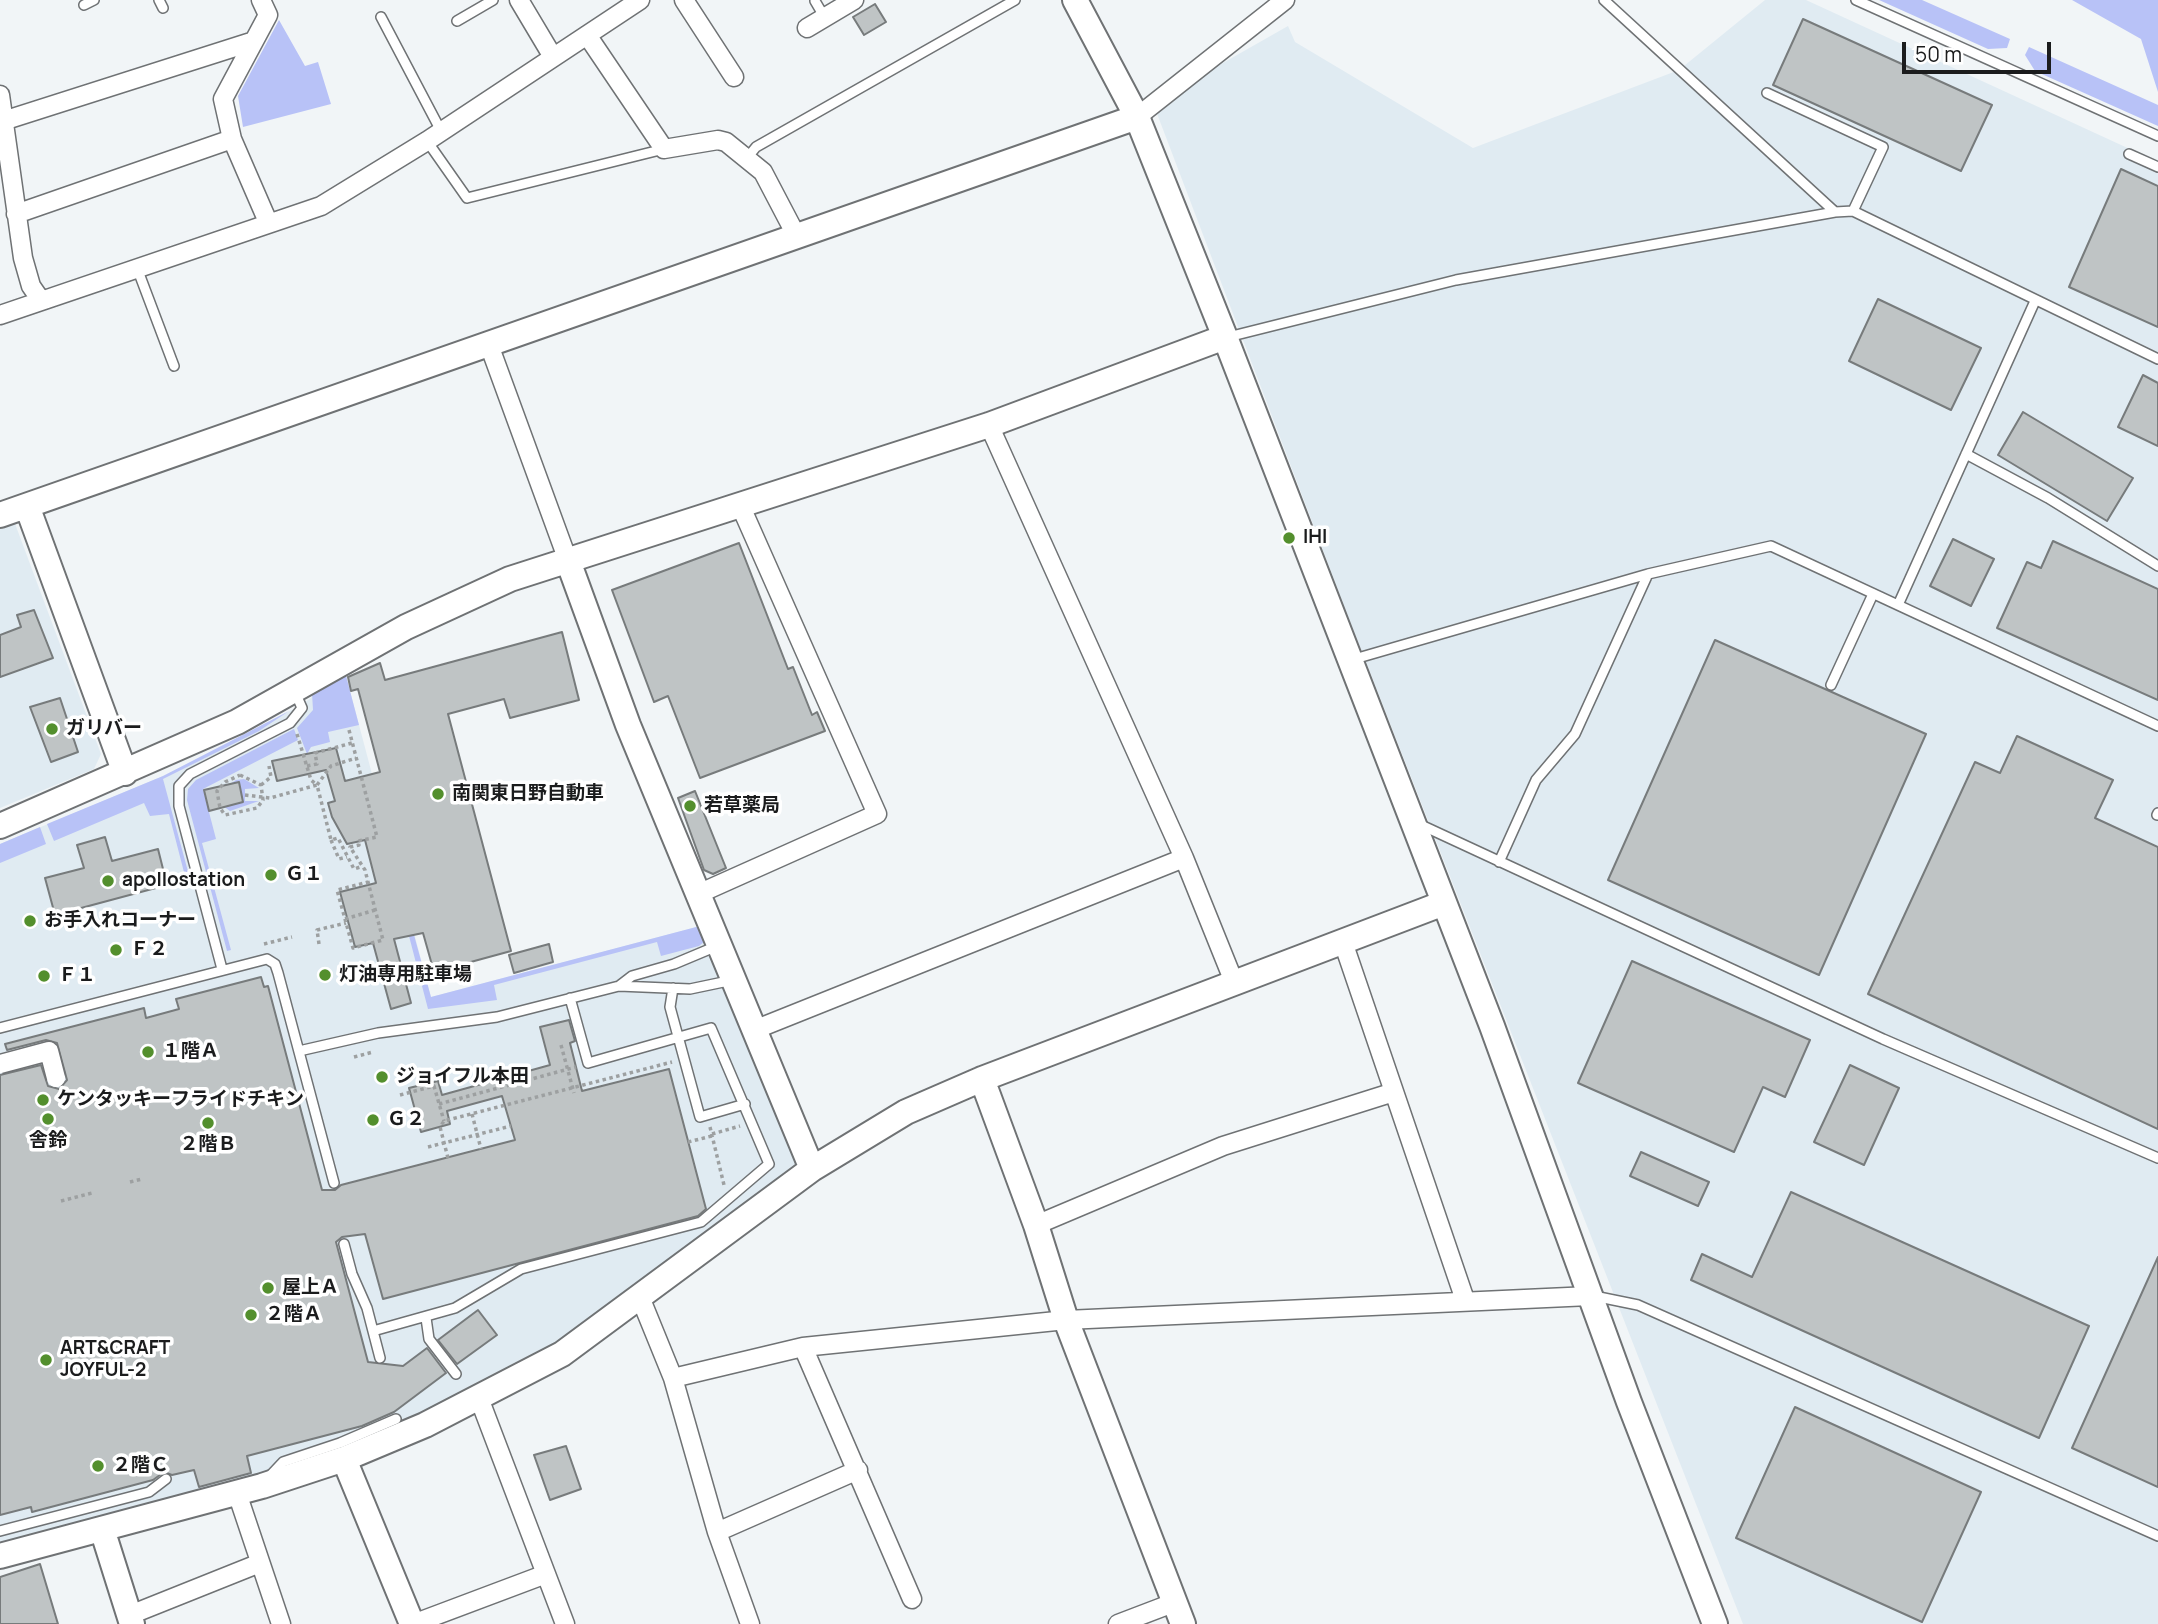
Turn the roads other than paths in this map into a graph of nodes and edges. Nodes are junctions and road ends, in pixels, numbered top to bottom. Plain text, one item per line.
1 (94, 0) edge
2 (261, 0) edge
3 (493, 0) edge
4 (519, 0) edge
5 (640, 0) edge
6 (684, 0) edge
7 (854, 0) edge
8 (1015, 0) edge
9 (1075, 0) edge
10 (1285, 0) edge
11 (1604, 0) edge
12 (1856, 0) edge
13 (815, 1) edge
14 (84, 5) dead end
15 (381, 17) dead end
16 (825, 18) junction
17 (457, 21) dead end
18 (807, 28) dead end
19 (587, 35) junction
20 (254, 41) junction
21 (553, 57) junction
22 (734, 77) dead end
23 (1767, 93) dead end
24 (0, 95) edge
25 (1137, 117) junction
26 (3, 121) junction
27 (434, 136) junction
28 (2158, 136) edge
29 (232, 139) junction
30 (664, 149) junction
31 (2129, 154) dead end
32 (747, 158) junction
33 (2158, 167) edge
34 (1853, 211) junction
35 (1835, 212) junction
36 (16, 214) junction
37 (268, 222) junction
38 (796, 235) junction
39 (137, 268) junction
40 (40, 299) junction
41 (2035, 301) junction
42 (0, 315) edge
43 (1225, 337) junction
44 (488, 342) junction
45 (2158, 359) edge
46 (174, 366) dead end
47 (989, 425) junction
48 (1966, 454) junction
49 (27, 506) junction
50 (741, 507) junction
51 (0, 515) edge
52 (566, 558) junction
53 (2158, 566) edge
54 (1648, 574) junction
55 (1873, 594) junction
56 (1898, 605) junction
57 (1349, 661) junction
58 (1831, 685) dead end
59 (294, 690) junction
60 (2158, 726) edge
61 (125, 773) junction
62 (1413, 821) junction
63 (0, 826) edge
64 (1184, 858) junction
65 (1499, 862) junction
66 (698, 894) junction
67 (1444, 903) junction
68 (1343, 942) junction
69 (719, 945) junction
70 (222, 969) junction
71 (733, 980) junction
72 (1234, 982) junction
73 (619, 986) junction
74 (673, 988) junction
75 (570, 998) junction
76 (0, 1028) edge
77 (754, 1030) junction
78 (678, 1036) junction
79 (299, 1051) junction
80 (0, 1064) edge
81 (56, 1078) dead end
82 (982, 1079) junction
83 (1394, 1092) junction
84 (745, 1104) junction
85 (2158, 1158) edge
86 (812, 1169) junction
87 (334, 1183) dead end
88 (1036, 1225) junction
89 (344, 1244) dead end
90 (1590, 1296) junction
91 (640, 1297) junction
92 (1465, 1300) junction
93 (426, 1318) junction
94 (1066, 1320) junction
95 (373, 1331) junction
96 (803, 1348) junction
97 (380, 1358) dead end
98 (456, 1374) dead end
99 (673, 1378) junction
100 (479, 1398) junction
101 (396, 1419) dead end
102 (344, 1459) junction
103 (858, 1470) junction
104 (166, 1479) dead end
105 (262, 1486) junction
106 (237, 1493) junction
107 (102, 1529) junction
108 (0, 1531) edge
109 (717, 1532) junction
110 (2158, 1536) edge
111 (0, 1556) edge
112 (260, 1563) junction
113 (546, 1574) junction
114 (912, 1599) dead end
115 (1178, 1614) edge
116 (131, 1620) edge
117 (281, 1624) edge
118 (412, 1624) edge
119 (565, 1624) edge
120 (750, 1624) edge
121 (1118, 1624) edge
122 (1715, 1624) edge

1 - 14 lane
2 - 20 street
3 - 17 lane
4 - 21 street
5 - 19 street
6 - 22 street
7 - 16 street
8 - 32 lane
9 - 25 street
10 - 25 street
11 - 35 lane
12 - 28 lane
13 - 16 lane
15 - 27 lane
16 - 18 street
19 - 21 street
19 - 30 street
20 - 26 street
20 - 29 street
21 - 27 street
23 - 34 lane
24 - 26 street
25 - 38 street
25 - 43 street
26 - 36 street
27 - 30 lane
27 - 37 street
29 - 36 street
29 - 37 street
30 - 32 street
31 - 33 lane
32 - 38 street
34 - 35 lane
34 - 41 lane
35 - 43 lane
36 - 40 street
37 - 39 street
38 - 44 street
39 - 40 street
39 - 46 lane
40 - 42 street
41 - 45 lane
41 - 48 lane
43 - 47 street
43 - 57 street
44 - 49 street
44 - 52 street
47 - 50 street
47 - 64 street
48 - 53 lane
48 - 56 lane
49 - 51 street
49 - 61 street
50 - 52 street
50 - 66 street
52 - 59 street
52 - 66 street
54 - 55 lane
54 - 57 lane
54 - 65 lane
55 - 56 lane
55 - 58 lane
56 - 60 lane
57 - 62 street
59 - 61 street
59 - 70 lane
61 - 63 street
62 - 65 lane
62 - 67 street
64 - 72 street
64 - 77 street
65 - 85 lane
66 - 69 street
67 - 68 street
67 - 90 street
68 - 72 street
68 - 83 street
69 - 71 street
69 - 73 lane
70 - 76 lane
70 - 79 lane
71 - 74 lane
71 - 77 street
72 - 82 street
73 - 74 lane
73 - 75 lane
74 - 78 lane
75 - 78 lane
75 - 79 lane
77 - 86 street
78 - 84 lane
78 - 84 lane
79 - 87 lane
80 - 81 street, bridge
82 - 86 street
82 - 88 street
83 - 88 street
83 - 92 street
84 - 93 lane
86 - 91 street
88 - 94 street
89 - 95 lane
90 - 92 street
90 - 110 lane
90 - 122 street
91 - 99 street
91 - 100 street
92 - 94 street
93 - 95 lane
93 - 98 lane
94 - 96 street
94 - 115 street
95 - 97 lane
96 - 99 street
96 - 103 street
99 - 109 street
100 - 102 street
100 - 113 street
101 - 105 lane
102 - 105 street
102 - 118 street
103 - 109 street
103 - 114 street
104 - 108 lane
105 - 106 street
106 - 107 street
106 - 112 street
107 - 111 street
107 - 116 street
109 - 120 street
112 - 116 street
112 - 117 street
113 - 118 street
113 - 119 street
115 - 121 street

